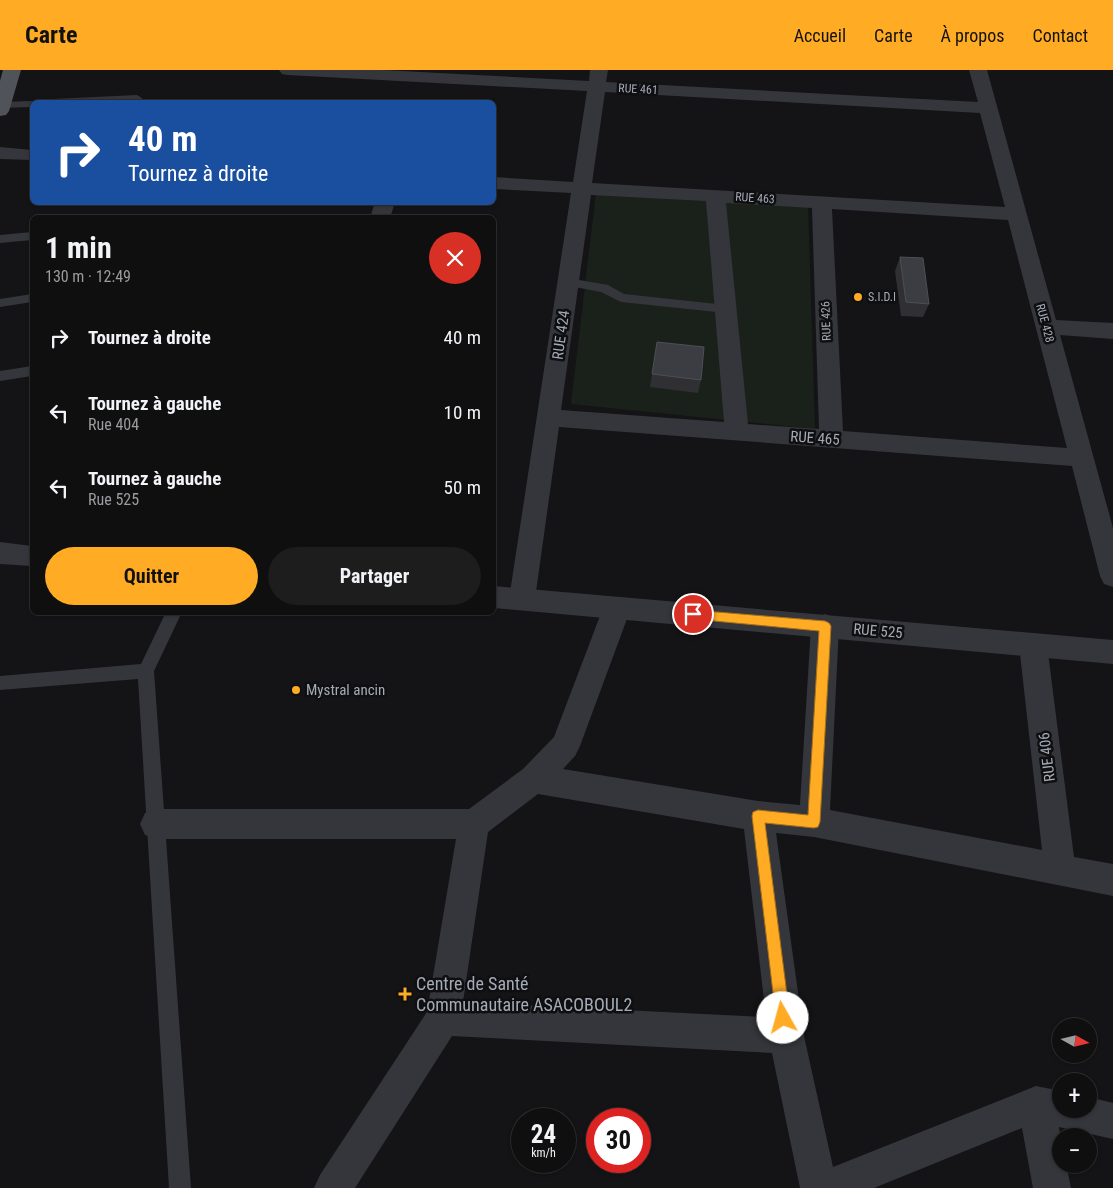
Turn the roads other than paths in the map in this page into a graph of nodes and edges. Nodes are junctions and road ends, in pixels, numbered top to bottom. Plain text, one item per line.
1 (12, 70) edge
2 (288, 70) edge
3 (978, 70) edge
4 (597, 78) edge
5 (137, 98) dead end
6 (94, 100) edge
7 (30, 104) edge
8 (1, 108) edge
9 (988, 108) junction
10 (0, 153) edge
11 (30, 155) edge
12 (496, 183) edge
13 (582, 188) junction
14 (715, 195) junction
15 (822, 203) junction
16 (1016, 214) junction
17 (30, 236) edge
18 (0, 239) edge
19 (568, 282) junction
20 (30, 298) edge
21 (0, 303) edge
22 (726, 309) junction
23 (1046, 327) junction
24 (1113, 331) edge
25 (30, 371) edge
26 (0, 376) edge
27 (548, 418) junction
28 (738, 432) junction
29 (830, 439) junction
30 (1082, 458) junction
31 (0, 553) edge
32 (30, 556) edge
33 (1113, 576) edge
34 (496, 597) edge
35 (522, 599) junction
36 (617, 608) junction
37 (173, 615) edge
38 (825, 626) junction
39 (1033, 645) junction
40 (1113, 652) edge
41 (146, 671) junction
42 (0, 683) edge
43 (534, 779) junction
44 (758, 816) junction
45 (814, 822) junction
46 (156, 824) junction
47 (474, 824) junction
48 (1060, 869) junction
49 (1113, 880) edge
50 (443, 1018) junction
51 (786, 1036) junction
52 (1036, 1104) junction
53 (1113, 1121) edge
54 (180, 1188) edge
55 (333, 1188) edge
56 (819, 1188) edge
57 (827, 1188) edge
58 (1052, 1188) edge

1 - 8 main road
2 - 4 street, RUE 461
3 - 9 street, RUE 428
4 - 9 street, RUE 461
4 - 13 street, RUE 424
5 - 6 lane
7 - 8 lane
9 - 16 street, RUE 428
10 - 11 street
12 - 13 street, RUE 463
13 - 14 street, RUE 463
13 - 19 street, RUE 424
14 - 15 street, RUE 463
14 - 22 street
15 - 16 street, RUE 463
15 - 29 street, RUE 426
16 - 23 street, RUE 428
17 - 18 lane
19 - 22 lane
19 - 27 street, RUE 424
20 - 21 lane
22 - 28 street
23 - 24 street
23 - 30 street, RUE 428
25 - 26 lane
27 - 28 street, RUE 465
27 - 35 street, RUE 424
28 - 29 street, RUE 465
29 - 30 street, RUE 465
30 - 33 street, RUE 428
31 - 32 street
34 - 35 street, RUE 525
35 - 36 street, RUE 525
36 - 38 street, RUE 525
36 - 43 street
37 - 41 lane
38 - 39 street, RUE 525
38 - 45 street
39 - 40 street, RUE 525
39 - 48 street, RUE 406
41 - 42 lane
41 - 46 lane
43 - 44 street
43 - 47 street
44 - 45 street
44 - 51 street
45 - 48 street
46 - 47 street
46 - 54 lane
47 - 50 street
48 - 49 street
50 - 51 street
50 - 55 street
51 - 56 street
52 - 53 street
52 - 57 street
52 - 58 street

